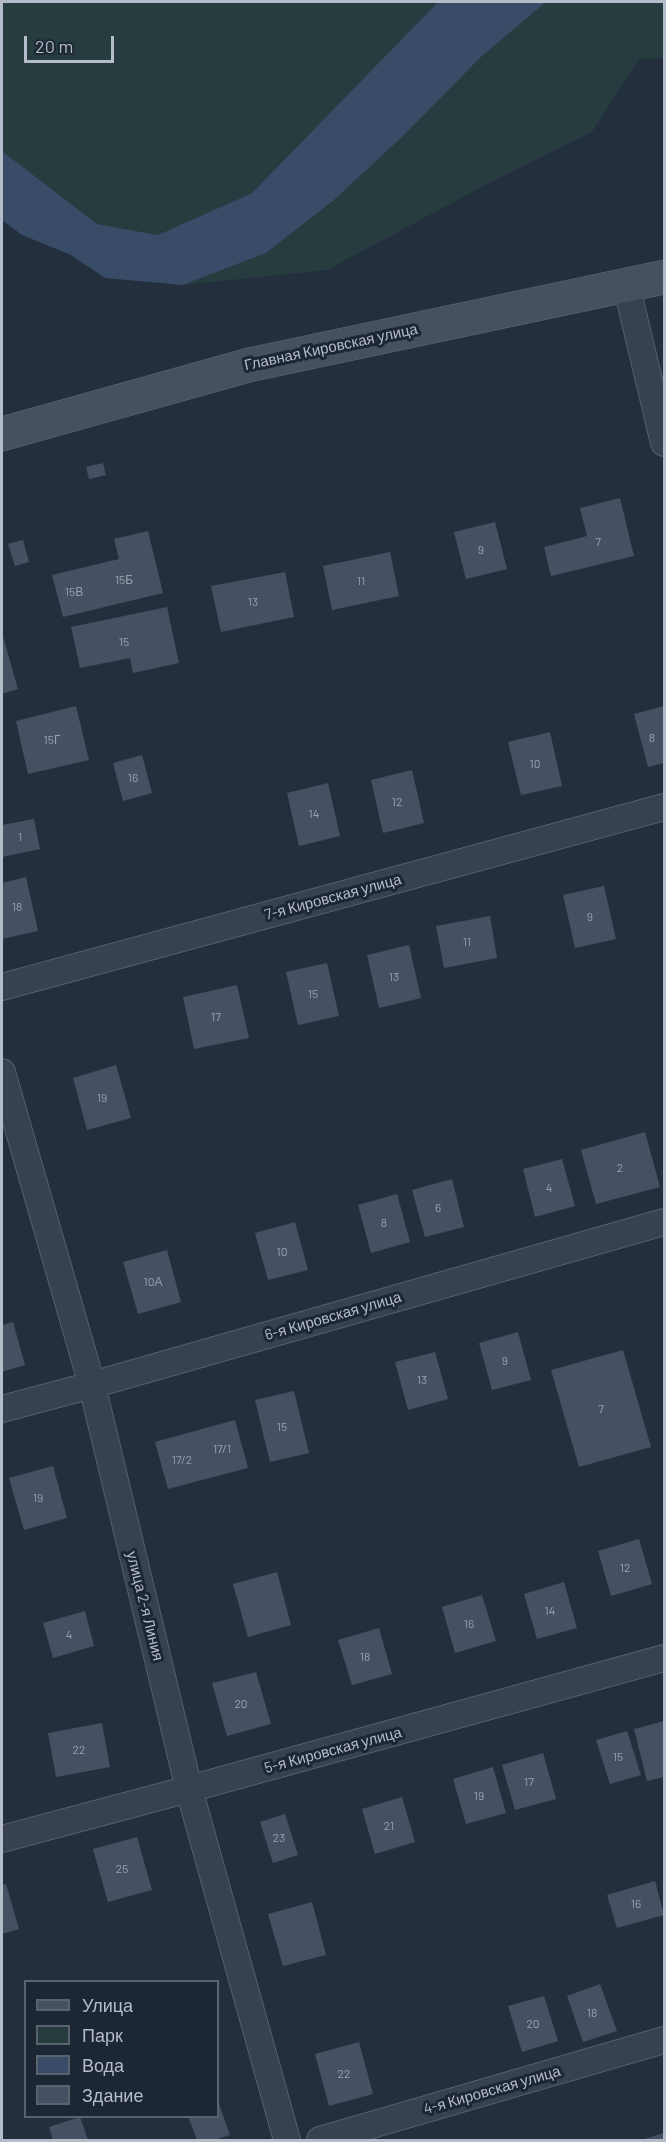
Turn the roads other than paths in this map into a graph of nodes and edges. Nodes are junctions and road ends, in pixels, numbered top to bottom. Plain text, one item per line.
1 (664, 277) edge
2 (626, 284) junction
3 (2, 434) edge
4 (664, 443) edge
5 (664, 807) edge
6 (2, 987) edge
7 (2, 1072) edge
8 (664, 1222) edge
9 (92, 1385) junction
10 (2, 1409) edge
11 (664, 1659) edge
12 (189, 1790) junction
13 (2, 1839) edge
14 (664, 2040) edge
15 (287, 2140) edge
16 (320, 2140) edge

1 - 2 main road, Главная Кировская улица
2 - 3 main road, Главная Кировская улица
2 - 4 street
5 - 6 street, 7-я Кировская улица
7 - 9 street, улица 2-я Линия
8 - 9 street, 6-я Кировская улица
9 - 10 street, 6-я Кировская улица
9 - 12 street, улица 2-я Линия
11 - 12 street, 5-я Кировская улица
12 - 13 street, 5-я Кировская улица
12 - 15 street, улица 2-я Линия
14 - 16 street, 4-я Кировская улица

